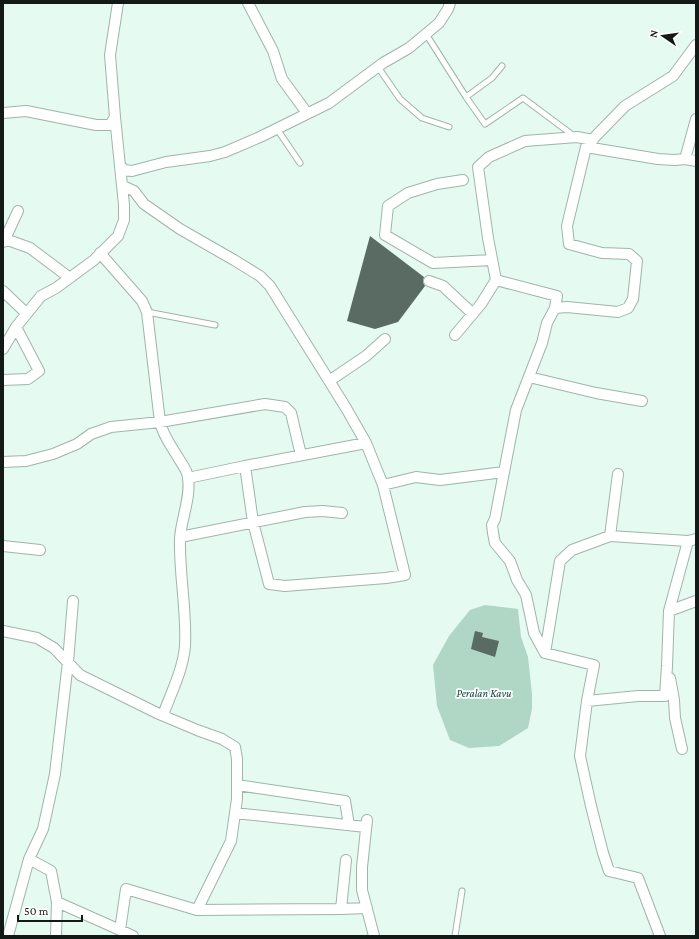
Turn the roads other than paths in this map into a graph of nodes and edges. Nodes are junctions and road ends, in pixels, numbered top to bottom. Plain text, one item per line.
1 (118, 3) edge
2 (248, 3) edge
3 (450, 3) edge
4 (426, 34) junction
5 (696, 45) edge
6 (502, 66) dead end
7 (378, 67) junction
8 (466, 97) junction
9 (3, 113) edge
10 (307, 114) junction
11 (115, 117) junction
12 (696, 119) edge
13 (449, 127) dead end
14 (277, 128) junction
15 (577, 138) junction
16 (589, 143) junction
17 (685, 159) junction
18 (696, 162) edge
19 (300, 163) dead end
20 (120, 166) junction
21 (463, 180) dead end
22 (123, 186) junction
23 (18, 210) dead end
24 (4, 240) edge
25 (100, 253) junction
26 (492, 260) junction
27 (70, 278) junction
28 (496, 280) junction
29 (429, 281) dead end
30 (3, 291) edge
31 (555, 308) junction
32 (146, 312) junction
33 (26, 313) junction
34 (473, 314) junction
35 (215, 325) dead end
36 (16, 327) junction
37 (455, 334) dead end
38 (385, 339) dead end
39 (3, 349) edge
40 (529, 377) junction
41 (3, 380) edge
42 (329, 381) junction
43 (642, 401) dead end
44 (160, 422) junction
45 (366, 443) junction
46 (301, 455) junction
47 (3, 462) edge
48 (245, 466) junction
49 (504, 472) junction
50 (618, 474) dead end
51 (188, 478) junction
52 (383, 485) junction
53 (342, 513) dead end
54 (253, 522) junction
55 (610, 536) junction
56 (180, 537) junction
57 (692, 540) edge
58 (3, 546) edge
59 (40, 550) dead end
60 (73, 601) dead end
61 (696, 601) edge
62 (668, 612) junction
63 (3, 631) edge
64 (545, 653) junction
65 (68, 662) junction
66 (667, 666) junction
67 (587, 701) junction
68 (163, 716) junction
69 (682, 749) dead end
70 (237, 785) junction
71 (235, 813) junction
72 (349, 826) junction
73 (29, 859) junction
74 (346, 860) dead end
75 (462, 891) dead end
76 (58, 902) junction
77 (367, 908) junction
78 (340, 909) junction
79 (197, 910) junction
80 (120, 930) junction
81 (8, 936) edge
82 (56, 936) edge
83 (133, 936) edge
84 (374, 936) edge
85 (455, 936) edge
86 (660, 936) edge

1 - 11 street
2 - 10 street
3 - 4 street
4 - 7 street
4 - 8 lane
5 - 16 street
6 - 8 lane
7 - 10 street
7 - 13 lane
8 - 15 lane
9 - 11 street
10 - 14 street
11 - 20 street
12 - 17 street
14 - 19 lane
14 - 20 street
15 - 16 street
15 - 26 street
16 - 17 street
16 - 31 street
17 - 18 street
20 - 22 street
21 - 26 street
22 - 25 street
22 - 42 street
23 - 24 street
24 - 27 street
25 - 27 street
25 - 32 street
26 - 28 street
27 - 33 street
28 - 31 street
28 - 34 street
29 - 34 street
30 - 33 street
31 - 40 street
32 - 35 lane
32 - 44 street
33 - 36 street
34 - 37 street
36 - 39 street
36 - 41 street
38 - 42 street
40 - 43 street
40 - 49 street
42 - 45 street
44 - 46 street
44 - 47 street
44 - 51 street
45 - 46 street
45 - 52 street
46 - 48 street
48 - 51 street
48 - 54 street
49 - 52 street
49 - 64 street
50 - 55 street
51 - 56 street
52 - 54 street
53 - 54 street
54 - 56 street
55 - 57 street
55 - 64 street
56 - 68 street
57 - 62 street
58 - 59 street
60 - 65 street
61 - 62 street
62 - 66 street
63 - 65 street
64 - 67 street
65 - 68 street
65 - 73 street
66 - 67 street
66 - 69 street
67 - 86 street
68 - 70 street
70 - 71 street
70 - 72 street
71 - 72 street
71 - 79 street
72 - 77 street
73 - 76 street
73 - 81 street
74 - 78 street
75 - 85 lane
76 - 80 street
76 - 82 street
77 - 78 street
77 - 84 street
78 - 79 street
79 - 80 street
80 - 83 street

